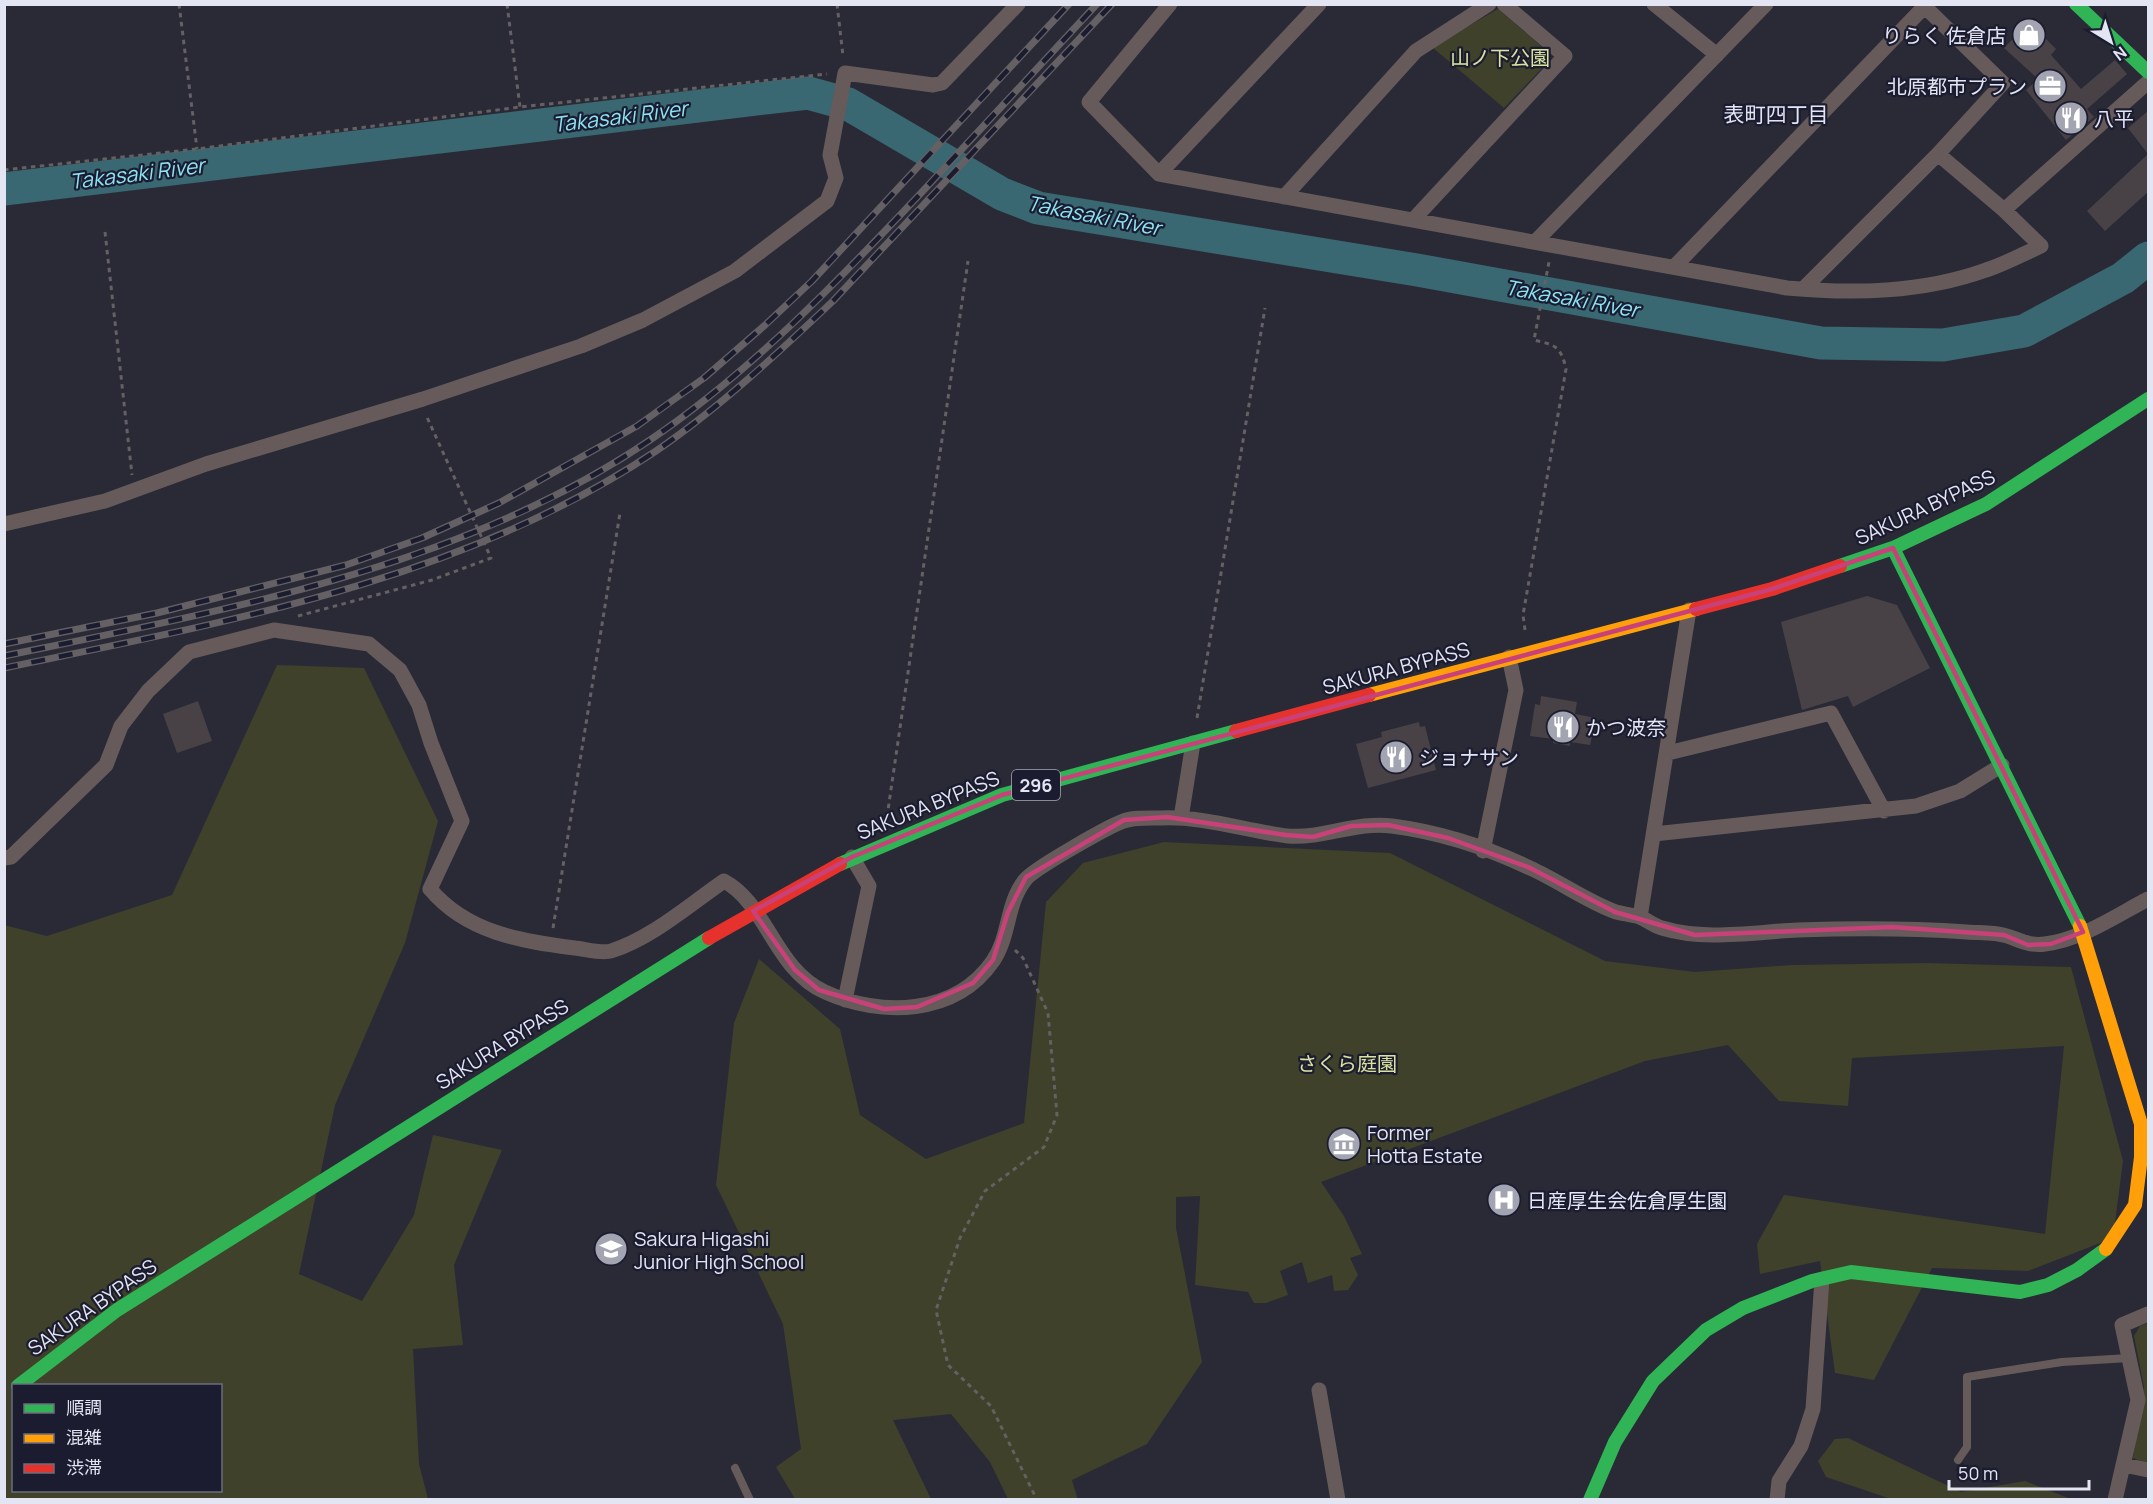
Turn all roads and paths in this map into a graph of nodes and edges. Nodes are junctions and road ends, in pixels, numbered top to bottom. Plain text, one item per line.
1 (178, 4) edge
2 (507, 4) edge
3 (837, 4) edge
4 (1018, 4) edge
5 (1170, 4) edge
6 (1319, 4) edge
7 (1489, 4) edge
8 (1504, 4) edge
9 (1654, 4) edge
10 (1766, 4) edge
11 (2076, 4) edge
12 (1923, 6) edge
13 (1717, 55) junction
14 (2148, 72) edge
15 (845, 73) junction
16 (2148, 82) edge
17 (520, 106) junction
18 (196, 148) junction
19 (1938, 154) junction
20 (4, 170) edge
21 (1159, 174) junction
22 (1284, 197) junction
23 (2004, 210) junction
24 (1413, 220) junction
25 (105, 232) dead end
26 (1535, 242) junction
27 (1552, 245) junction
28 (968, 261) dead end
29 (1674, 267) junction
30 (1803, 289) junction
31 (1265, 308) dead end
32 (2148, 399) edge
33 (422, 408) dead end
34 (134, 492) junction
35 (620, 513) dead end
36 (4, 524) edge
37 (1893, 548) junction
38 (1689, 610) junction
39 (274, 630) junction
40 (1528, 652) junction
41 (1509, 657) junction
42 (1193, 743) junction
43 (1668, 753) junction
44 (2002, 765) junction
45 (1884, 811) junction
46 (1181, 818) junction
47 (1654, 834) junction
48 (884, 843) junction
49 (1483, 851) junction
50 (852, 857) junction
51 (4, 858) edge
52 (2148, 899) edge
53 (753, 911) junction
54 (1640, 917) junction
55 (2083, 932) junction
56 (1004, 938) junction
57 (551, 945) junction
58 (844, 1000) junction
59 (2142, 1207) edge
60 (1822, 1279) junction
61 (2148, 1314) edge
62 (2129, 1358) junction
63 (22, 1384) edge
64 (1319, 1390) dead end
65 (1958, 1460) dead end
66 (2124, 1465) junction
67 (735, 1468) dead end
68 (2148, 1470) edge
69 (750, 1500) edge
70 (1038, 1500) edge
71 (1338, 1500) edge
72 (1590, 1500) edge
73 (1777, 1500) edge
74 (2115, 1500) edge

1 - 18 path
2 - 17 path
3 - 15 path
4 - 15 street
5 - 21 street
6 - 21 street
7 - 22 street
8 - 24 street
9 - 13 street
10 - 13 street
11 - 14 main road
12 - 19 street
12 - 29 street
13 - 26 street
15 - 17 path
15 - 34 street
16 - 23 street
17 - 18 path
18 - 20 path
19 - 23 street
19 - 30 street
21 - 22 street
22 - 24 street
23 - 30 street
24 - 26 street
25 - 34 path
26 - 27 street
27 - 29 street
27 - 40 path
28 - 48 path
29 - 30 street
31 - 42 path
32 - 37 main road, SAKURA BYPASS / 296
33 - 39 path
34 - 36 street
35 - 57 path
37 - 38 main road, SAKURA BYPASS / 296
37 - 44 main road
38 - 40 main road, SAKURA BYPASS / 296
38 - 43 street
39 - 51 street
39 - 57 street
40 - 41 main road, SAKURA BYPASS / 296
41 - 42 main road, SAKURA BYPASS / 296
41 - 49 street
42 - 46 street
42 - 48 main road, SAKURA BYPASS / 296
43 - 45 street
43 - 47 street
44 - 45 street
44 - 55 main road
45 - 47 street
46 - 49 street
46 - 56 street
47 - 54 street
48 - 50 main road, SAKURA BYPASS / 296
49 - 54 street
50 - 53 main road, SAKURA BYPASS / 296
50 - 58 street
52 - 55 street
53 - 57 street
53 - 58 street
53 - 63 main road, SAKURA BYPASS / 296
54 - 55 street
55 - 59 main road
56 - 58 street
56 - 70 path
59 - 60 main road
60 - 72 main road
60 - 73 street
61 - 62 street
62 - 65 lane
62 - 66 street
64 - 71 street
66 - 68 street
66 - 74 street
67 - 69 lane

